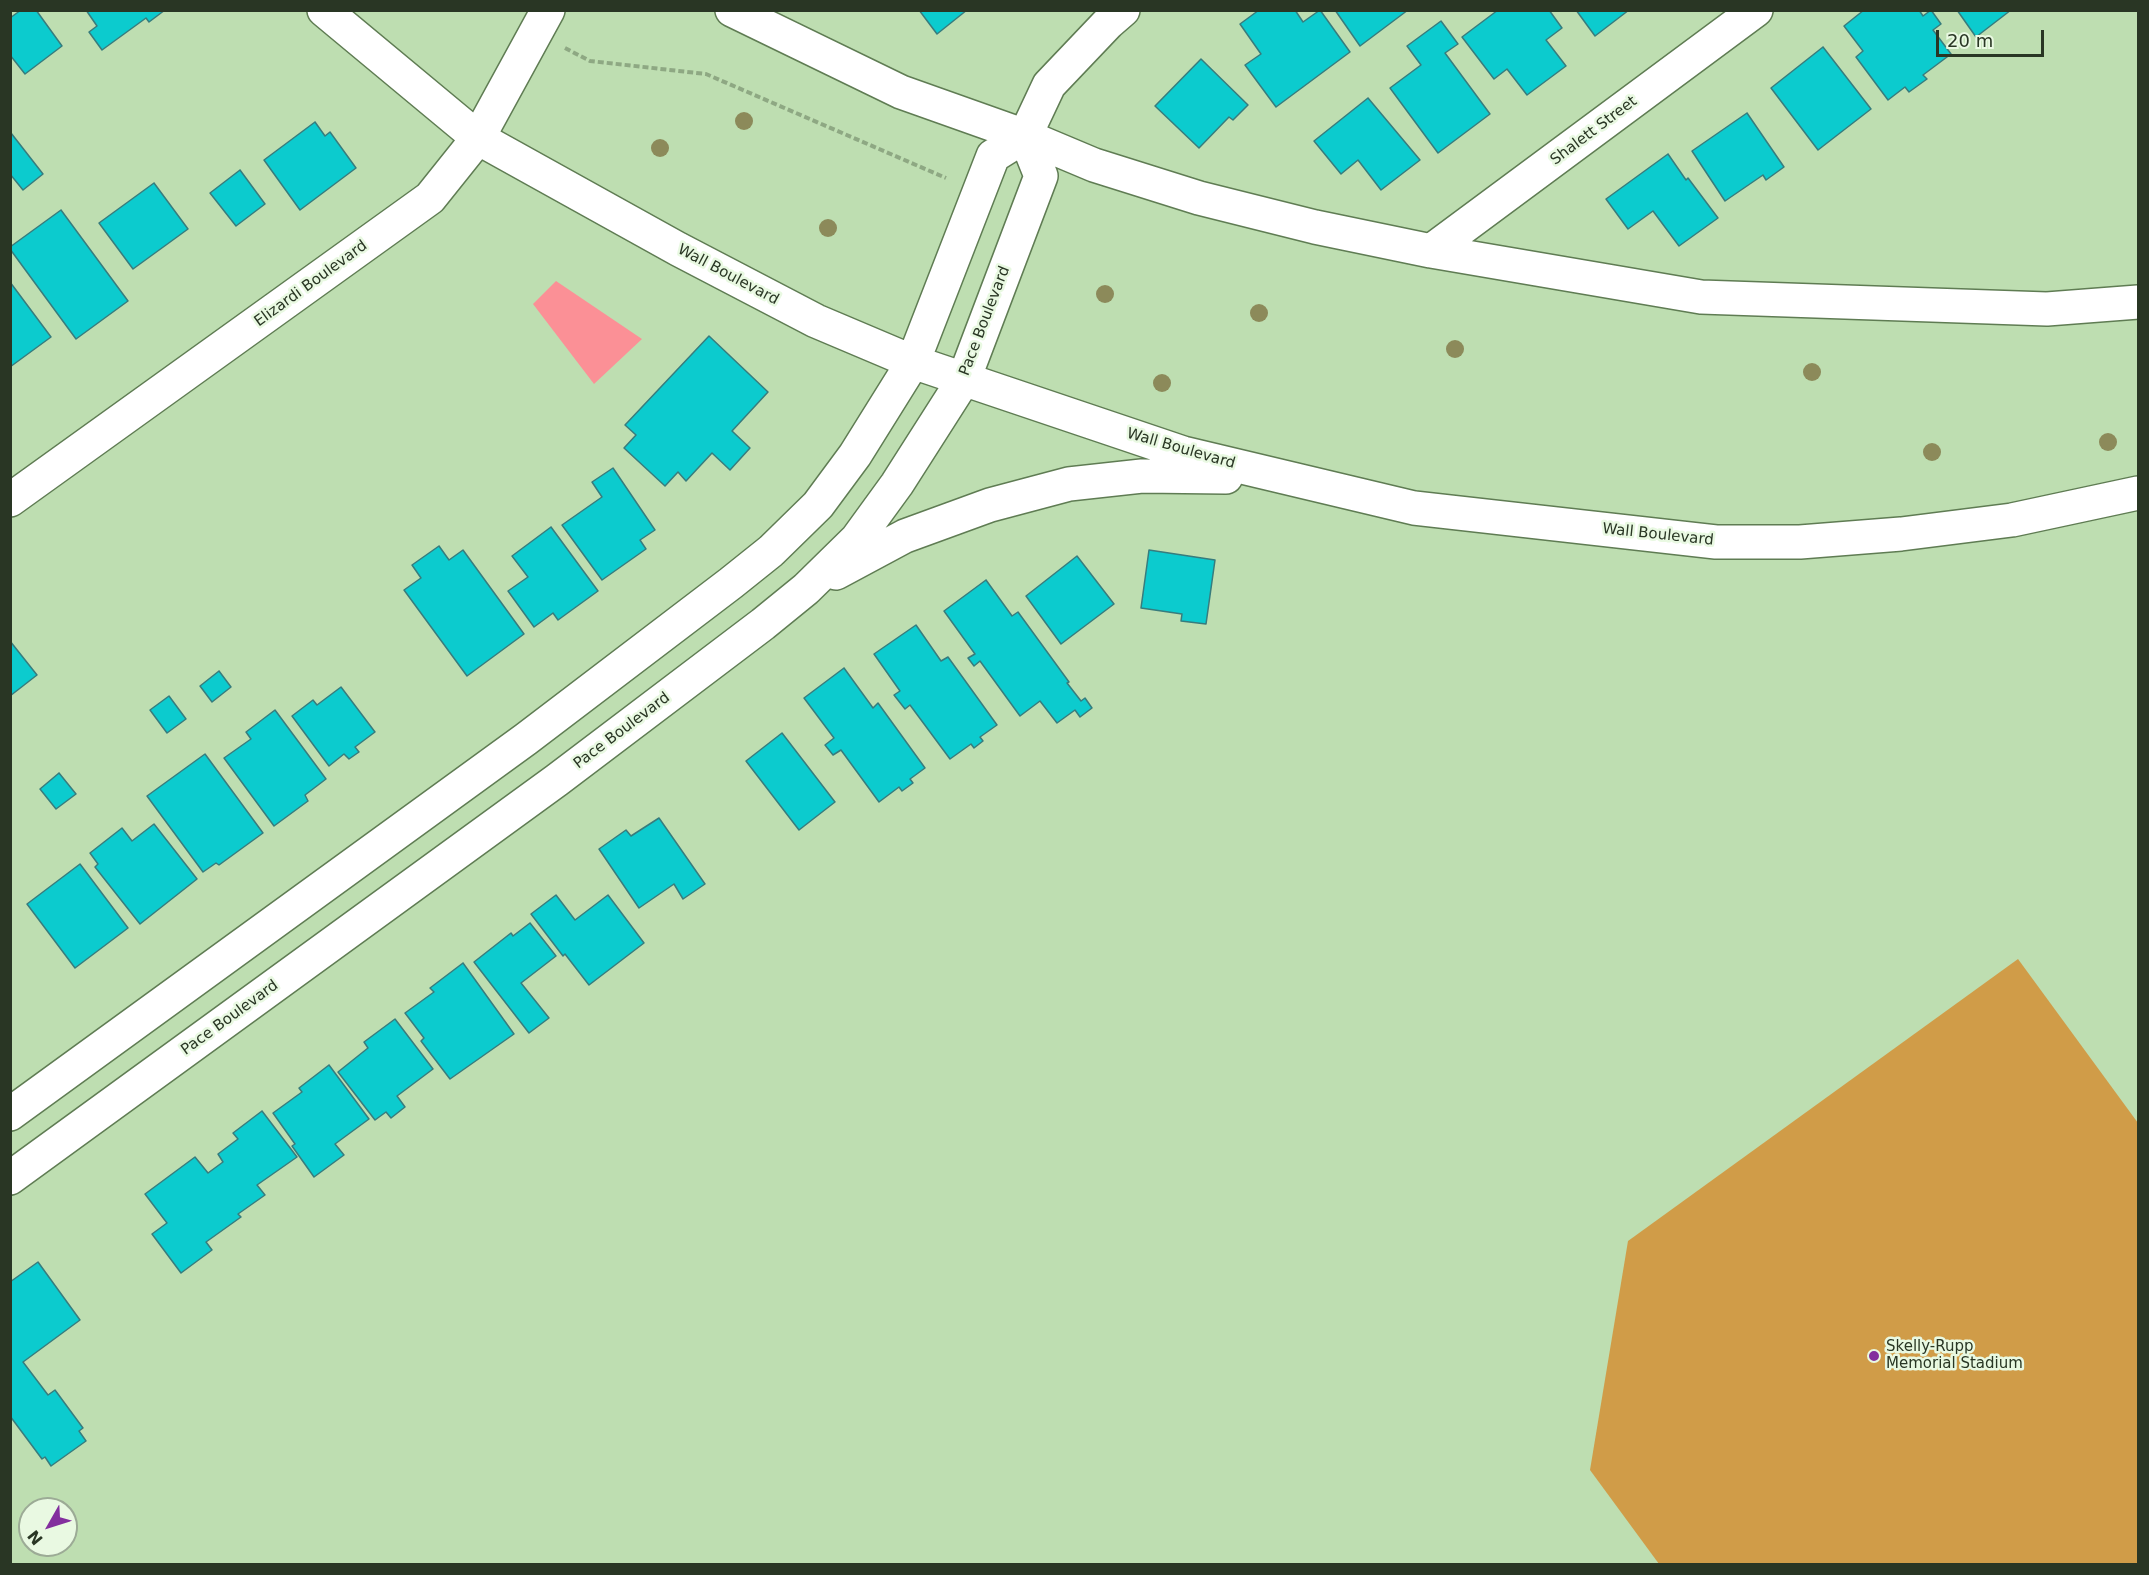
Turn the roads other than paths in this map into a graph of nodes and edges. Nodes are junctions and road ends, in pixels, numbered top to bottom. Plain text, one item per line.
1 (324, 10) edge
2 (548, 10) edge
3 (732, 10) edge
4 (1123, 10) edge
5 (1756, 10) edge
6 (1025, 136) junction
7 (478, 138) junction
8 (1431, 251) junction
9 (2139, 302) edge
10 (913, 362) junction
11 (964, 379) junction
12 (1288, 478) junction
13 (2139, 493) edge
14 (10, 500) edge
15 (806, 590) junction
16 (688, 615) junction
17 (720, 656) junction
18 (258, 933) junction
19 (288, 975) junction
20 (10, 1114) edge
21 (10, 1178) edge

1 - 7 street, Wall Boulevard
2 - 7 street, Elizardi Boulevard
3 - 6 street
4 - 6 street
5 - 8 street, Shalett Street
6 - 8 street
6 - 10 street
6 - 11 street, Pace Boulevard
7 - 10 street, Wall Boulevard
7 - 14 street, Elizardi Boulevard
8 - 9 street
10 - 11 street, Wall Boulevard
10 - 16 street
11 - 12 street, Wall Boulevard
11 - 15 street, Pace Boulevard
12 - 13 street, Wall Boulevard
12 - 15 street
15 - 17 street, Pace Boulevard
16 - 17 street
16 - 18 street
17 - 19 street, Pace Boulevard
18 - 19 street
18 - 20 street
19 - 21 street, Pace Boulevard

